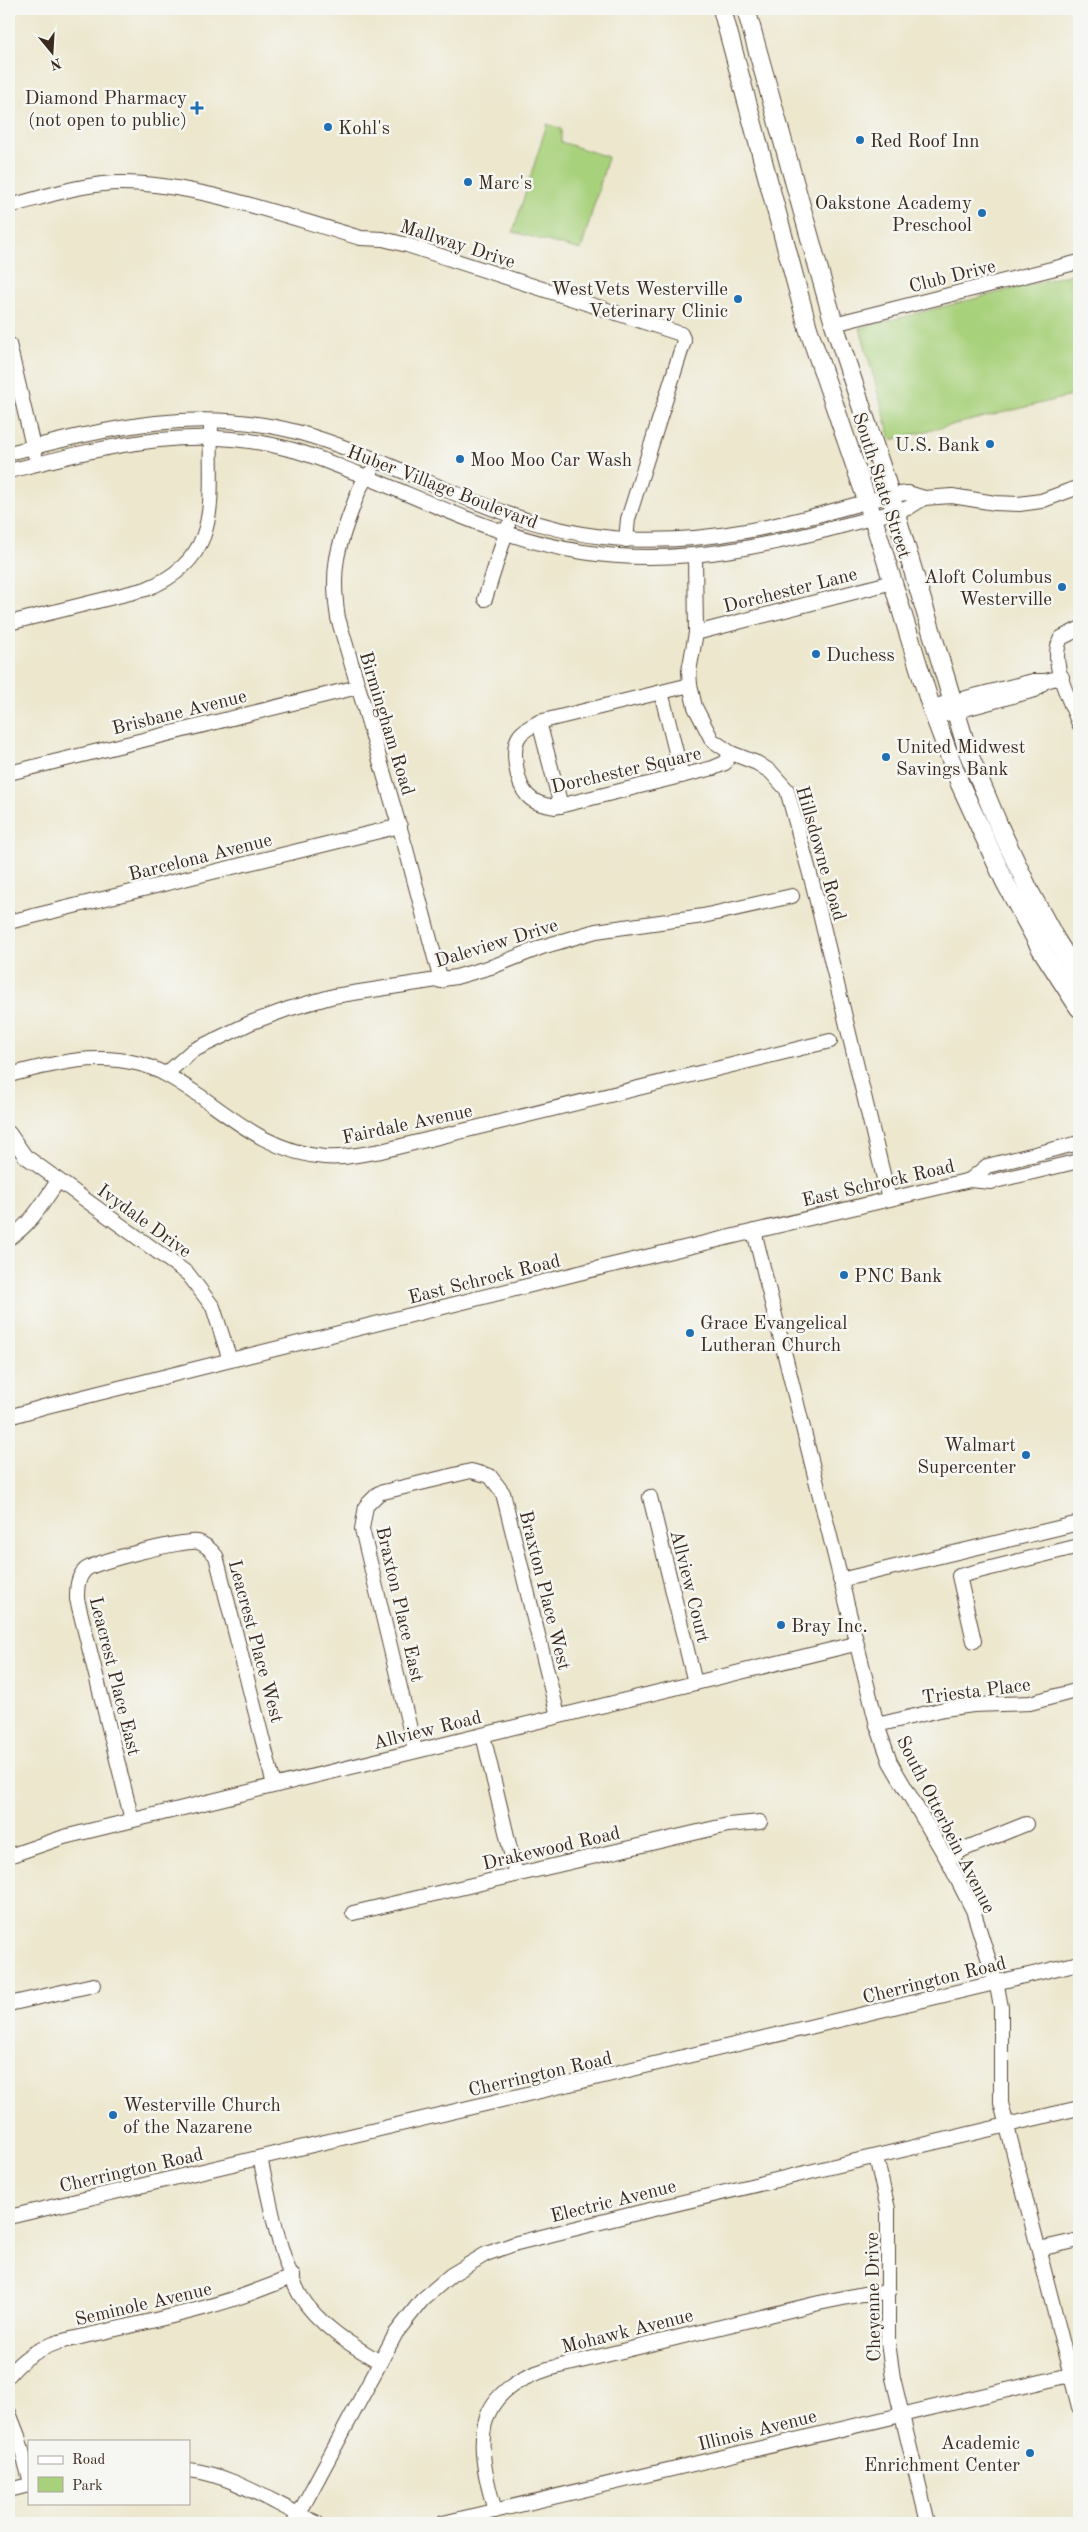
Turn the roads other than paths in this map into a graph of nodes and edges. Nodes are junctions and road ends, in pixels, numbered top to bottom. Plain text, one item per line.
1 (722, 9) edge
2 (746, 9) edge
3 (9, 206) edge
4 (1079, 262) edge
5 (834, 324) junction
6 (9, 344) edge
7 (211, 419) junction
8 (210, 436) junction
9 (33, 447) junction
10 (9, 453) edge
11 (366, 458) junction
12 (379, 463) junction
13 (37, 464) junction
14 (9, 471) edge
15 (366, 477) junction
16 (1079, 487) edge
17 (892, 503) junction
18 (870, 510) junction
19 (512, 517) junction
20 (506, 533) junction
21 (626, 540) junction
22 (695, 556) junction
23 (893, 582) junction
24 (485, 599) dead end
25 (9, 623) edge
26 (1079, 629) edge
27 (696, 633) junction
28 (1062, 678) junction
29 (690, 685) junction
30 (358, 687) junction
31 (661, 692) junction
32 (944, 708) junction
33 (539, 722) junction
34 (1079, 724) edge
35 (731, 753) junction
36 (951, 757) junction
37 (9, 773) edge
38 (682, 776) junction
39 (963, 791) junction
40 (989, 803) junction
41 (561, 806) junction
42 (400, 826) junction
43 (792, 896) dead end
44 (9, 922) edge
45 (1050, 928) junction
46 (1033, 936) junction
47 (1079, 976) edge
48 (441, 981) junction
49 (1079, 989) edge
50 (1079, 1008) edge
51 (830, 1041) dead end
52 (166, 1074) junction
53 (9, 1075) edge
54 (9, 1133) edge
55 (1079, 1144) edge
56 (1079, 1161) edge
57 (970, 1180) junction
58 (58, 1181) junction
59 (889, 1199) junction
60 (754, 1231) junction
61 (9, 1238) edge
62 (230, 1360) junction
63 (9, 1418) edge
64 (490, 1476) joint
65 (650, 1497) dead end
66 (1079, 1523) edge
67 (1079, 1546) edge
68 (140, 1553) joint
69 (840, 1580) junction
70 (974, 1641) dead end
71 (856, 1644) junction
72 (695, 1683) junction
73 (1079, 1690) edge
74 (558, 1716) junction
75 (877, 1726) junction
76 (483, 1735) junction
77 (415, 1750) junction
78 (274, 1785) junction
79 (132, 1820) junction
80 (760, 1822) dead end
81 (1026, 1824) dead end
82 (9, 1856) edge
83 (947, 1859) junction
84 (516, 1874) junction
85 (352, 1914) dead end
86 (1079, 1963) edge
87 (995, 1983) junction
88 (93, 1985) dead end
89 (9, 2004) edge
90 (1079, 2108) edge
91 (1007, 2125) junction
92 (876, 2157) junction
93 (260, 2158) junction
94 (9, 2218) edge
95 (1079, 2240) edge
96 (1039, 2249) junction
97 (293, 2276) junction
98 (889, 2292) junction
99 (380, 2362) junction
100 (1075, 2374) edge
101 (9, 2375) edge
102 (1079, 2407) edge
103 (9, 2413) edge
104 (902, 2413) junction
105 (190, 2470) edge
106 (28, 2472) edge
107 (28, 2485) edge
108 (9, 2490) edge
109 (494, 2511) junction
110 (296, 2519) edge
111 (317, 2523) edge
112 (443, 2523) edge
113 (928, 2523) edge

1 - 18 main road, South State Street
2 - 5 main road, South State Street
3 - 21 street, Mallway Drive
4 - 5 street, Club Drive
5 - 17 main road, South State Street
6 - 9 street
7 - 8 street
7 - 9 street, Huber Village Boulevard
7 - 11 street, Huber Village Boulevard
8 - 13 street, Huber Village Boulevard
8 - 15 street, Huber Village Boulevard
8 - 25 street
9 - 10 street, Huber Village Boulevard
9 - 13 street
11 - 12 street, Huber Village Boulevard
11 - 15 street, Birmingham Road
12 - 15 street, Birmingham Road
12 - 19 street, Huber Village Boulevard
13 - 14 street, Huber Village Boulevard
15 - 20 street, Huber Village Boulevard
15 - 30 street, Birmingham Road
16 - 17 street, Huber Village Boulevard
17 - 18 street, Huber Village Boulevard
17 - 32 main road, South State Street
18 - 21 street, Huber Village Boulevard
18 - 22 street, Huber Village Boulevard
18 - 23 main road, South State Street
19 - 20 street
19 - 21 street, Huber Village Boulevard
20 - 22 street, Huber Village Boulevard
20 - 24 street
22 - 27 street, Hillsdowne Road
23 - 27 street, Dorchester Lane
23 - 32 main road, South State Street
26 - 28 street
27 - 29 street, Hillsdowne Road
28 - 32 street
28 - 34 street
29 - 31 street, Dorchester Square
29 - 35 street, Hillsdowne Road
30 - 37 street, Brisbane Avenue
30 - 42 street, Birmingham Road
31 - 33 street, Dorchester Square
31 - 38 street
32 - 36 main road, South State Street
32 - 40 main road, South State Street
33 - 41 street
33 - 41 street, Dorchester Square
35 - 38 street, Dorchester Square
35 - 59 street, Hillsdowne Road
36 - 39 main road, South State Street
36 - 40 main road
38 - 41 street, Dorchester Square
39 - 45 main road
39 - 46 main road, South State Street
40 - 45 main road, South State Street
42 - 44 street, Barcelona Avenue
42 - 48 street, Birmingham Road
43 - 48 street, Daleview Drive
45 - 47 main road, South State Street
46 - 49 main road
46 - 50 main road, South State Street
48 - 52 street, Daleview Drive
51 - 52 street, Fairdale Avenue
52 - 53 street, Fairdale Avenue
54 - 58 street, Ivydale Drive
55 - 57 street, East Schrock Road
56 - 57 street, East Schrock Road
57 - 59 street, East Schrock Road
58 - 61 street
58 - 62 street, Ivydale Drive
59 - 60 street, East Schrock Road
60 - 62 street, East Schrock Road
60 - 69 street, South Otterbein Avenue
62 - 63 street, East Schrock Road
64 - 74 street, Braxton Place West
64 - 77 street, Braxton Place East
65 - 72 street, Allview Court
66 - 69 street
67 - 70 street
68 - 78 street, Leacrest Place West
68 - 79 street, Leacrest Place East
69 - 71 street, South Otterbein Avenue
71 - 72 street, Allview Road
71 - 75 street, South Otterbein Avenue
72 - 74 street, Allview Road
73 - 75 street, Triesta Place
74 - 76 street, Allview Road
75 - 83 street, South Otterbein Avenue
76 - 77 street, Allview Road
76 - 84 street
77 - 78 street, Allview Road
78 - 79 street, Allview Road
79 - 82 street, Allview Road
80 - 84 street, Drakewood Road
81 - 83 street
83 - 87 street, South Otterbein Avenue
84 - 85 street, Drakewood Road
86 - 87 street, Cherrington Road
87 - 91 street, South Otterbein Avenue
87 - 93 street, Cherrington Road
88 - 89 street
90 - 91 street, Electric Avenue
91 - 92 street, Electric Avenue
91 - 96 street, South Otterbein Avenue
92 - 98 street, Cheyenne Drive
92 - 99 street, Electric Avenue
93 - 94 street, Cherrington Road
93 - 97 street
95 - 96 street
96 - 100 street, South Otterbein Avenue
97 - 99 street
97 - 101 street, Seminole Avenue
98 - 104 street, Cheyenne Drive
98 - 109 street, Mohawk Avenue
99 - 110 street, Electric Avenue
100 - 102 street, South Otterbein Avenue
100 - 104 street, Illinois Avenue
103 - 106 street
104 - 109 street, Illinois Avenue
104 - 113 street, Cheyenne Drive
105 - 110 street
107 - 108 street
109 - 112 street, Illinois Avenue
110 - 111 street

